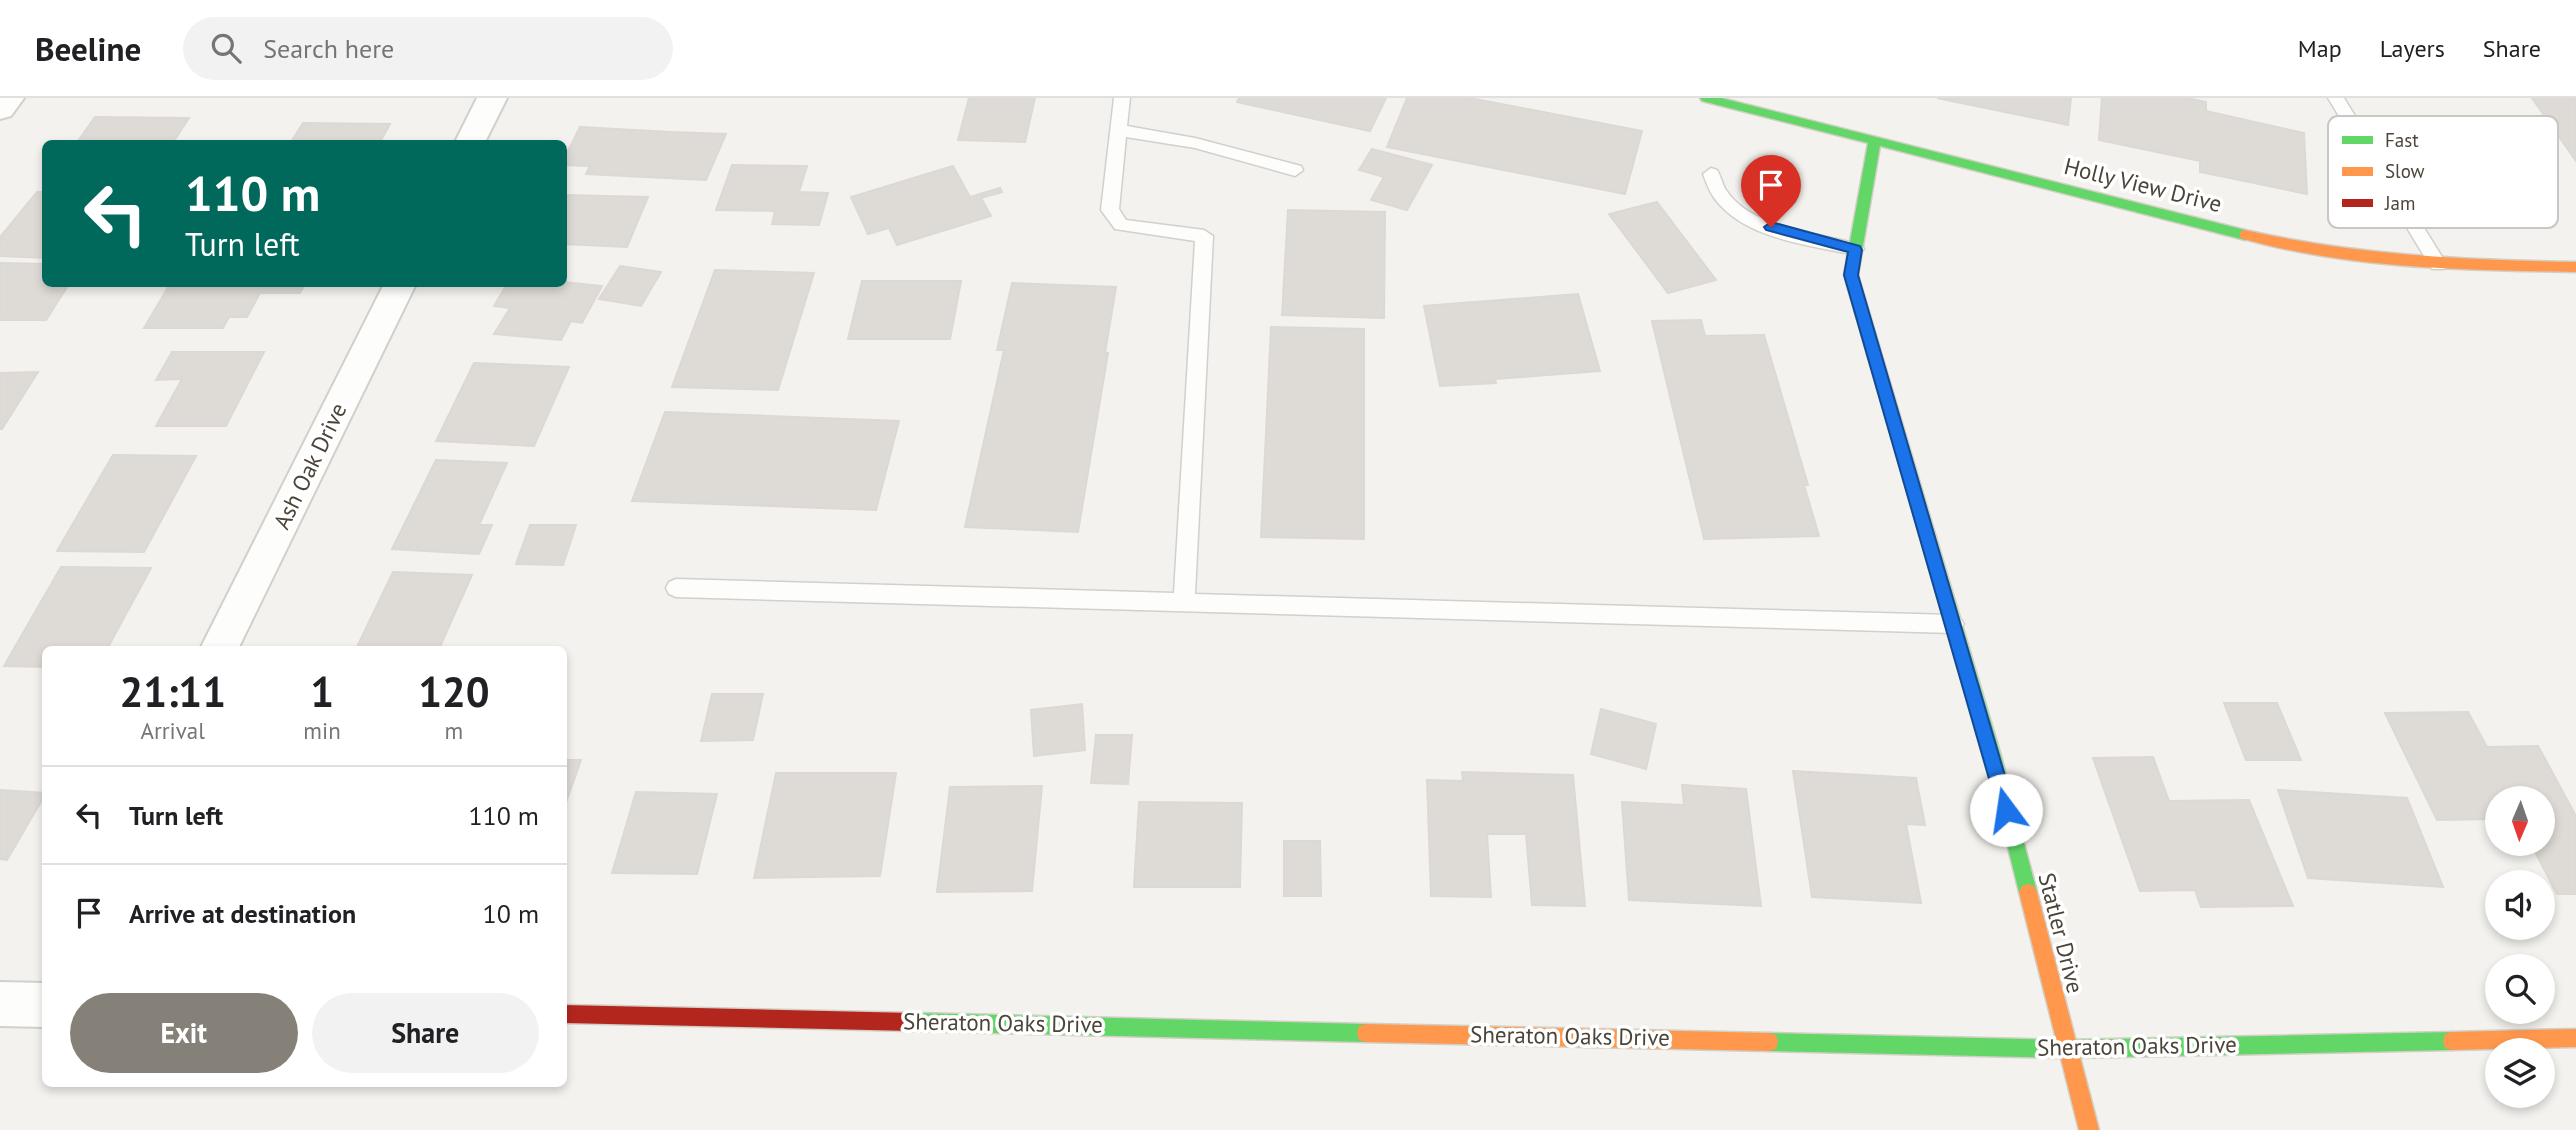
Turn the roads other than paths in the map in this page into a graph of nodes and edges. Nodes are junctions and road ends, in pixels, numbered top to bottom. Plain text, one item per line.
1 (9, 98) edge
2 (492, 98) edge
3 (1122, 98) edge
4 (1706, 98) edge
5 (2336, 98) edge
6 (0, 109) edge
7 (2347, 116) edge
8 (1118, 130) junction
9 (471, 140) edge
10 (1875, 140) junction
11 (1295, 170) dead end
12 (1711, 174) dead end
13 (2415, 228) edge
14 (1855, 250) junction
15 (2438, 265) junction
16 (2576, 267) edge
17 (399, 287) edge
18 (676, 588) dead end
19 (1184, 601) junction
20 (1954, 624) junction
21 (220, 646) edge
22 (0, 1004) edge
23 (42, 1004) edge
24 (567, 1014) edge
25 (2576, 1038) edge
26 (2067, 1049) junction
27 (2089, 1130) edge

1 - 6 street
2 - 9 street
3 - 8 lane
4 - 10 street, Holly View Drive
5 - 7 lane
8 - 11 lane
8 - 19 lane
10 - 14 street, Statler Drive
10 - 15 street, Holly View Drive
12 - 14 lane
13 - 15 lane
14 - 20 street, Statler Drive
15 - 16 street, Holly View Drive
17 - 21 street, Ash Oak Drive
18 - 19 lane
19 - 20 lane
20 - 26 street, Statler Drive
22 - 23 street
24 - 26 street, Sheraton Oaks Drive
25 - 26 street, Sheraton Oaks Drive
26 - 27 street, Statler Drive

